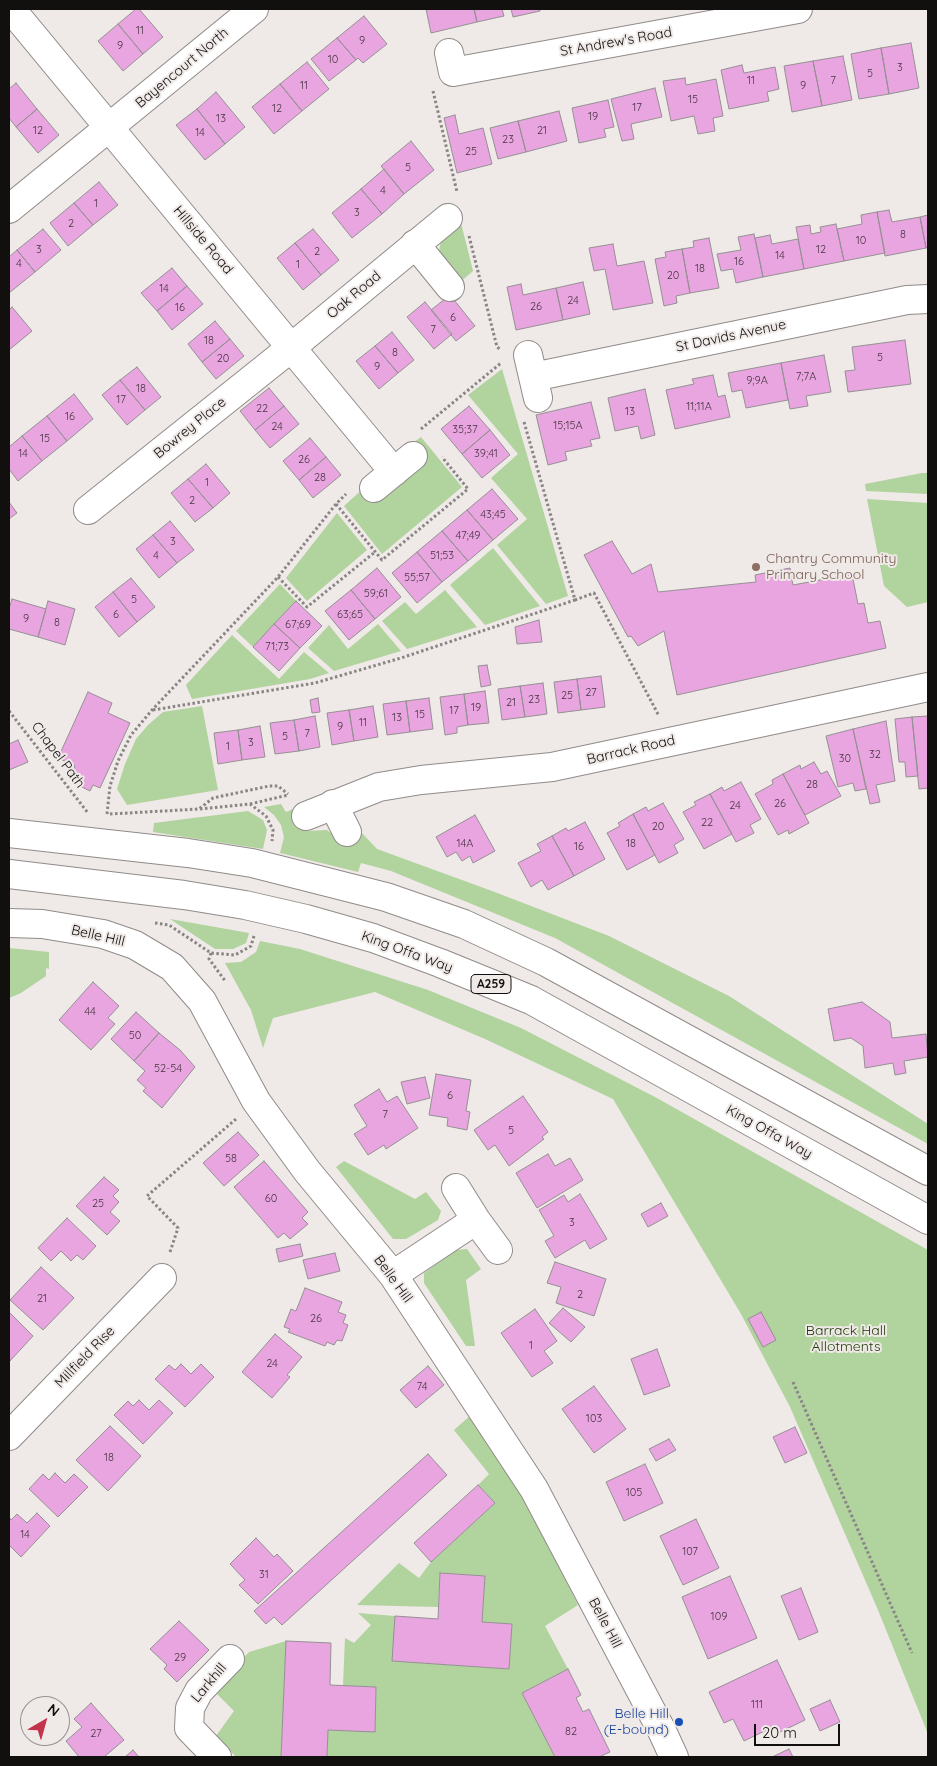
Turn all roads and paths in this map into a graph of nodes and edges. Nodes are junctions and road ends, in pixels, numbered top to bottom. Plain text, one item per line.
1 (10, 9) edge
2 (254, 9) edge
3 (798, 9) edge
4 (449, 53) dead end
5 (110, 127) junction
6 (9, 209) edge
7 (448, 218) dead end
8 (416, 244) junction
9 (450, 286) dead end
10 (928, 299) edge
11 (292, 347) junction
12 (502, 360) dead end
13 (531, 388) joint
14 (409, 461) junction
15 (348, 493) dead end
16 (336, 504) junction
17 (88, 510) dead end
18 (375, 552) junction
19 (278, 577) junction
20 (575, 600) junction
21 (928, 687) edge
22 (9, 710) edge
23 (152, 710) junction
24 (672, 740) junction
25 (288, 794) junction
26 (250, 804) junction
27 (333, 804) junction
28 (199, 809) junction
29 (98, 814) dead end
30 (107, 814) junction
31 (306, 816) joint
32 (80, 818) dead end
33 (347, 832) dead end
34 (9, 833) edge
35 (272, 842) dead end
36 (9, 874) edge
37 (153, 922) dead end
38 (9, 924) edge
39 (254, 936) dead end
40 (212, 953) junction
41 (209, 959) dead end
42 (256, 1101) junction
43 (928, 1171) edge
44 (456, 1188) dead end
45 (476, 1220) junction
46 (928, 1220) edge
47 (498, 1250) dead end
48 (393, 1275) junction
49 (162, 1278) joint
50 (793, 1382) dead end
51 (9, 1436) edge
52 (912, 1653) dead end
53 (230, 1659) dead end
54 (217, 1757) edge
55 (674, 1757) edge

1 - 5 main road, Hillside Road
2 - 5 main road, Bayencourt North
3 - 4 main road, St Andrew's Road
5 - 6 main road, Bayencourt North
5 - 11 main road, Hillside Road
7 - 8 main road, Oak Road
8 - 9 main road
8 - 11 main road, Oak Road
10 - 13 main road, St Davids Avenue
11 - 14 main road, Hillside Road
11 - 17 main road, Bowrey Place
12 - 14 path
13 - 20 path
14 - 18 path
15 - 16 path
16 - 18 path
16 - 19 path
18 - 19 path
19 - 23 path
20 - 23 path
20 - 24 path
21 - 24 main road, Barrack Road
22 - 32 path, Chapel Path
23 - 30 path
24 - 27 main road, Barrack Road
25 - 26 path
25 - 28 path
25 - 31 path
26 - 28 path
26 - 35 path
27 - 31 main road, Barrack Road
27 - 33 main road
28 - 30 path
29 - 30 path
34 - 43 main road
36 - 46 main road, King Offa Way / A259
37 - 40 path
38 - 42 main road, Belle Hill
39 - 40 path
40 - 41 path
42 - 48 main road, Belle Hill
42 - 49 path
44 - 45 main road
45 - 47 main road
45 - 48 main road
48 - 55 main road, Belle Hill
49 - 51 main road, Millfield Rise
50 - 52 path
53 - 54 main road, Larkhill

